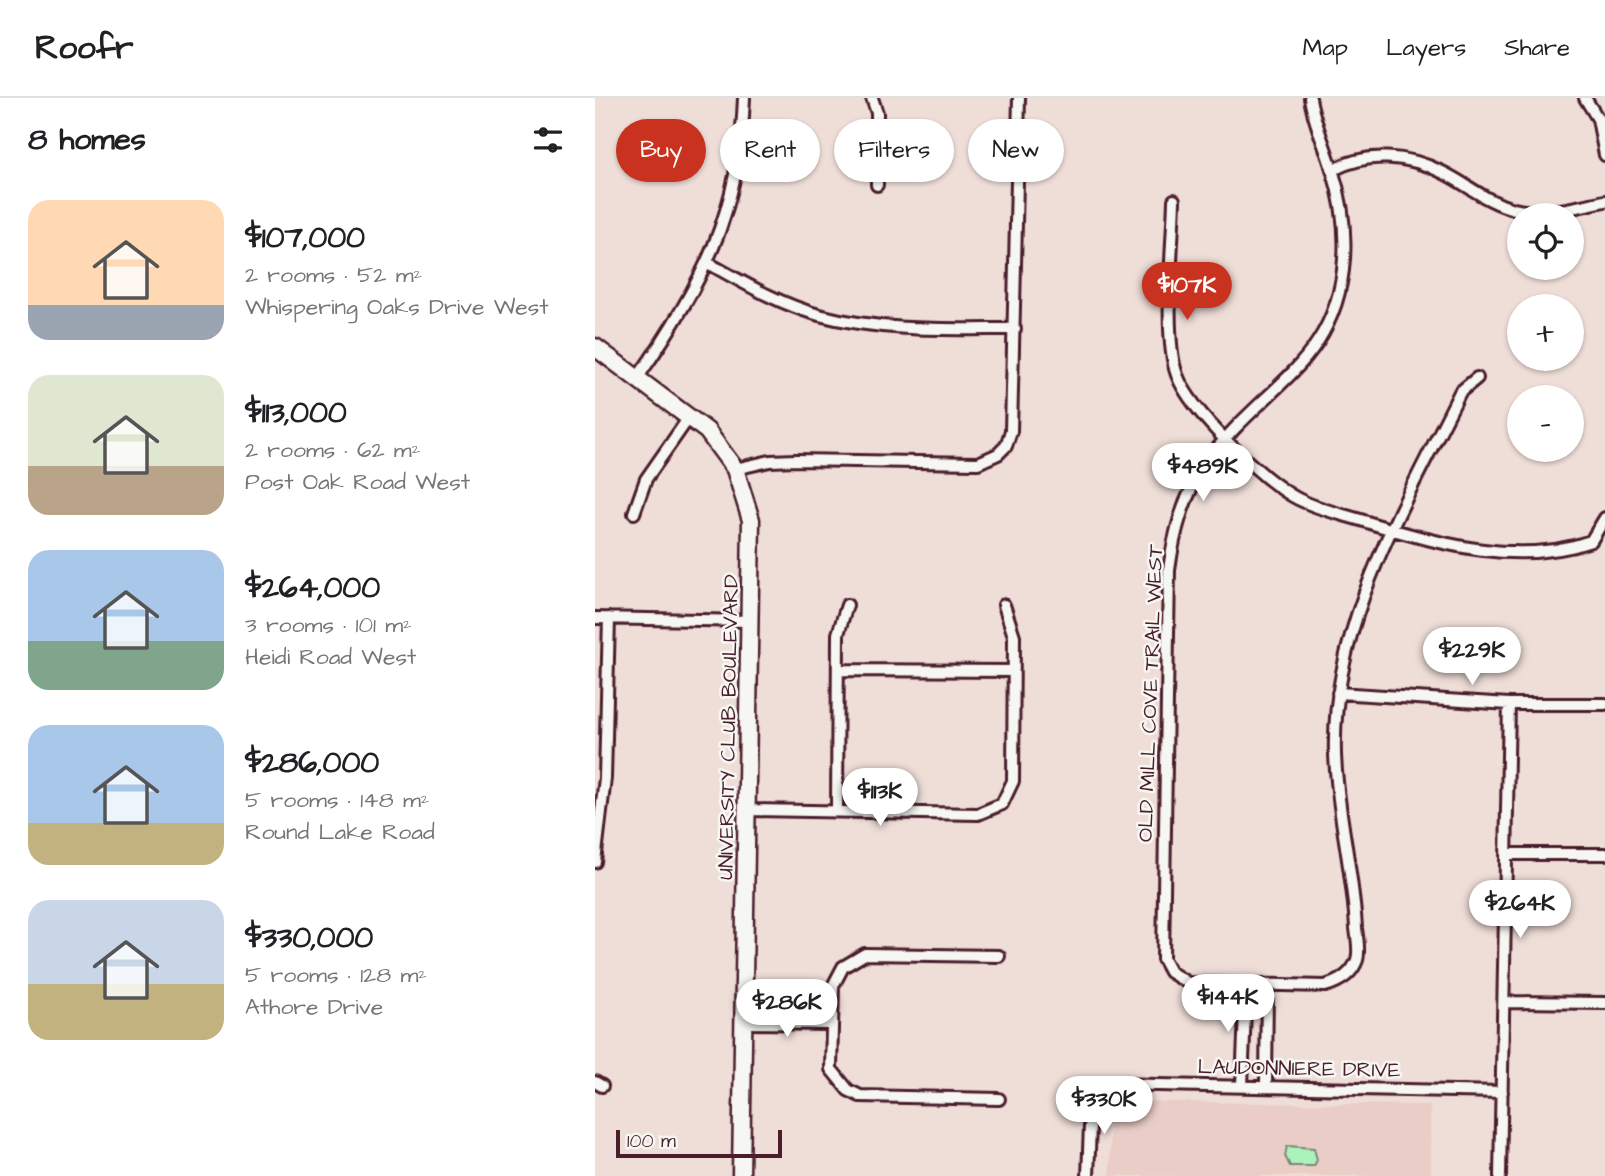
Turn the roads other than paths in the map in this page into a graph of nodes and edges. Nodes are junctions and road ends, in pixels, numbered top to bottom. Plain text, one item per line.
1 (744, 98) edge
2 (872, 98) edge
3 (1019, 98) edge
4 (1310, 98) edge
5 (1585, 98) edge
6 (1605, 155) edge
7 (1333, 170) junction
8 (877, 184) dead end
9 (1174, 200) dead end
10 (1605, 201) edge
11 (708, 263) junction
12 (1016, 329) junction
13 (595, 346) edge
14 (638, 377) junction
15 (1477, 378) dead end
16 (690, 416) junction
17 (1226, 439) junction
18 (735, 469) junction
19 (634, 513) dead end
20 (1605, 517) edge
21 (1393, 530) junction
22 (848, 605) dead end
23 (1004, 605) dead end
24 (595, 618) edge
25 (609, 618) junction
26 (751, 621) junction
27 (838, 670) junction
28 (1013, 671) junction
29 (1338, 693) junction
30 (1509, 704) junction
31 (1605, 704) edge
32 (600, 760) edge
33 (747, 810) junction
34 (837, 811) junction
35 (1506, 854) junction
36 (1605, 854) edge
37 (595, 862) edge
38 (999, 956) dead end
39 (1246, 985) junction
40 (1267, 985) junction
41 (1504, 1002) junction
42 (1605, 1003) edge
43 (744, 1023) junction
44 (831, 1024) junction
45 (1242, 1086) junction
46 (1266, 1086) junction
47 (1502, 1091) junction
48 (999, 1099) dead end
49 (741, 1176) edge
50 (1087, 1176) edge
51 (1500, 1176) edge

1 - 11 street
2 - 8 street
3 - 12 street
4 - 7 street, OLD MILL COVE TRAIL WEST
5 - 6 street
7 - 10 street
7 - 17 street, OLD MILL COVE TRAIL WEST
9 - 17 street
11 - 12 street
11 - 14 street
12 - 18 street
13 - 14 street, UNIVERSITY CLUB BOULEVARD
14 - 16 street, UNIVERSITY CLUB BOULEVARD
15 - 21 street
16 - 18 street, UNIVERSITY CLUB BOULEVARD
16 - 19 street
17 - 21 street
17 - 39 street, OLD MILL COVE TRAIL WEST
18 - 26 street, UNIVERSITY CLUB BOULEVARD
20 - 21 street
21 - 29 street
22 - 27 street
23 - 28 street
24 - 25 street
25 - 26 street
25 - 32 street
26 - 33 street, UNIVERSITY CLUB BOULEVARD
27 - 28 street
27 - 34 street
28 - 34 street
29 - 30 street
29 - 40 street
30 - 31 street
30 - 35 street
32 - 37 street
33 - 34 street
33 - 43 street, UNIVERSITY CLUB BOULEVARD
35 - 36 street
35 - 41 street
38 - 44 street
39 - 40 street
39 - 45 street
40 - 46 street
41 - 42 street
41 - 47 street
43 - 44 street
43 - 49 street, UNIVERSITY CLUB BOULEVARD
44 - 48 street
45 - 46 street, LAUDONNIERE DRIVE
45 - 50 street, LAUDONNIERE DRIVE
46 - 47 street, LAUDONNIERE DRIVE
47 - 51 street

